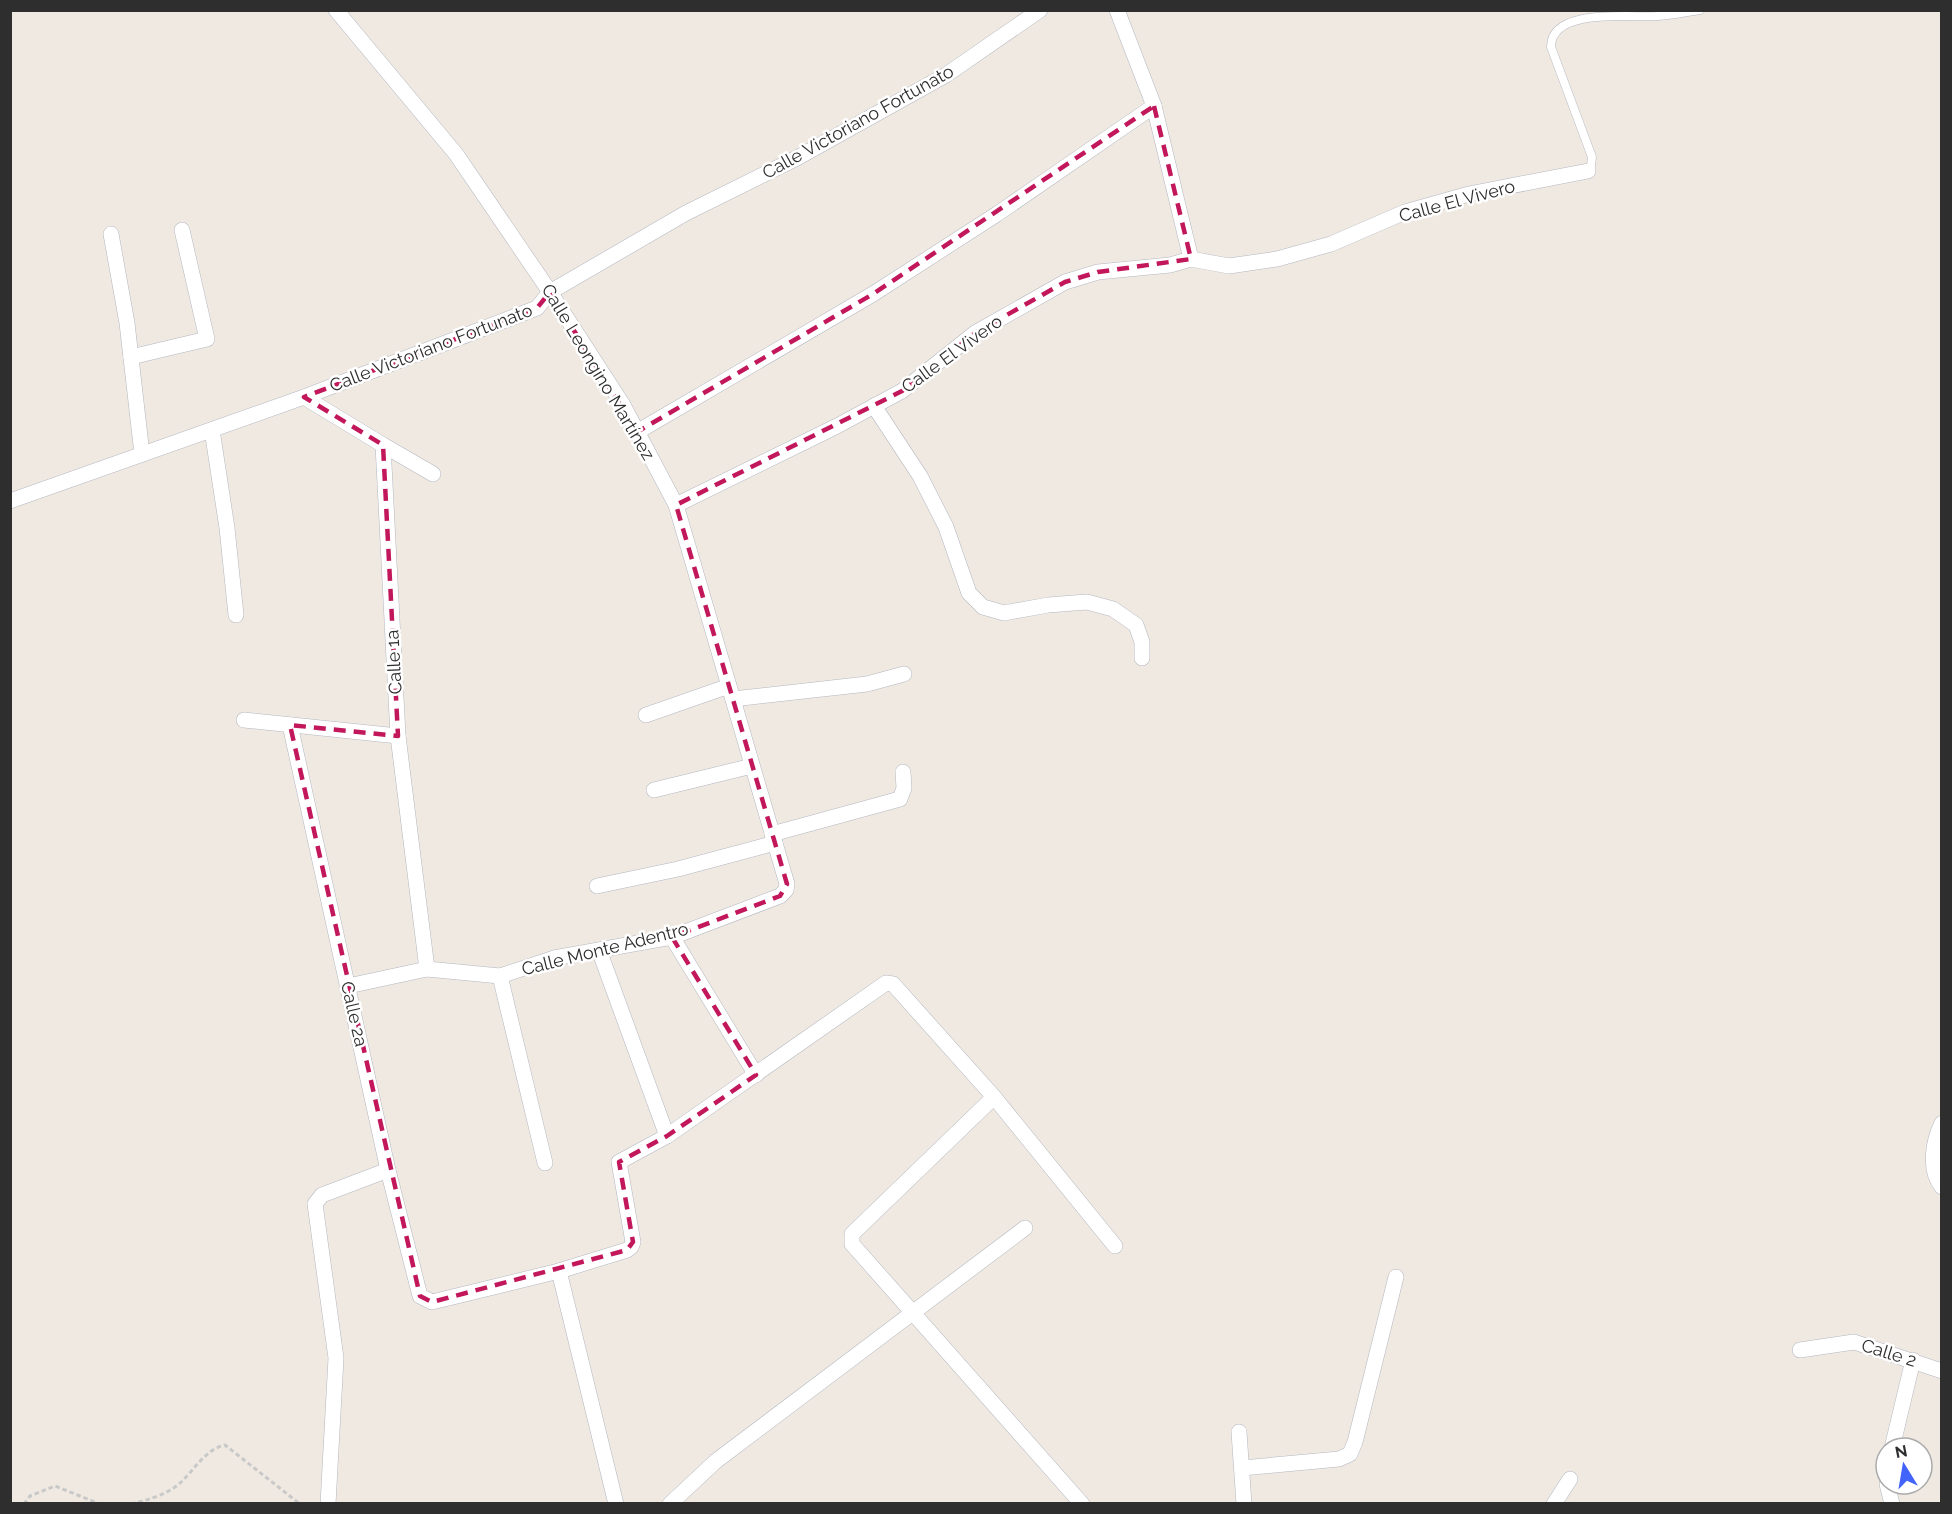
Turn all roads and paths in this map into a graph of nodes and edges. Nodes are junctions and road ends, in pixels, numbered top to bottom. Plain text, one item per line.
1 (336, 10) edge
2 (1040, 10) edge
3 (1117, 10) edge
4 (1700, 10) edge
5 (1154, 106) junction
6 (1588, 171) joint
7 (182, 230) dead end
8 (111, 234) dead end
9 (1191, 259) junction
10 (550, 292) junction
11 (131, 357) junction
12 (304, 397) junction
13 (874, 406) junction
14 (212, 430) junction
15 (637, 432) junction
16 (383, 445) junction
17 (142, 454) junction
18 (433, 474) dead end
19 (10, 501) edge
20 (676, 505) junction
21 (236, 615) dead end
22 (1142, 658) dead end
23 (904, 674) dead end
24 (731, 693) junction
25 (646, 715) dead end
26 (244, 720) dead end
27 (290, 725) junction
28 (398, 736) junction
29 (752, 766) junction
30 (903, 772) dead end
31 (654, 790) dead end
32 (774, 839) junction
33 (597, 886) dead end
34 (786, 890) joint
35 (672, 937) junction
36 (599, 950) junction
37 (427, 969) junction
38 (500, 976) junction
39 (348, 986) junction
40 (756, 1075) junction
41 (994, 1097) junction
42 (1941, 1123) edge
43 (667, 1136) junction
44 (545, 1163) dead end
45 (388, 1170) junction
46 (1941, 1187) edge
47 (1026, 1228) dead end
48 (1115, 1246) dead end
49 (559, 1271) junction
50 (1396, 1277) dead end
51 (914, 1312) junction
52 (1800, 1350) dead end
53 (1913, 1360) junction
54 (1941, 1371) edge
55 (1239, 1432) dead end
56 (1895, 1436) edge
57 (1242, 1468) junction
58 (1570, 1479) dead end
59 (24, 1503) edge
60 (100, 1503) edge
61 (131, 1503) edge
62 (300, 1503) edge
63 (328, 1503) edge
64 (616, 1503) edge
65 (670, 1503) edge
66 (1082, 1503) edge
67 (1244, 1503) edge
68 (1554, 1503) edge

1 - 10 street, Calle Leongino Martínez
2 - 10 street, Calle Victoriano Fortunato
3 - 5 street
4 - 6 lane
5 - 9 street
5 - 15 street
6 - 9 street, Calle El Vivero
7 - 11 street
8 - 11 street
9 - 13 street, Calle El Vivero
10 - 12 street, Calle Victoriano Fortunato
10 - 15 street, Calle Leongino Martínez
11 - 17 street
12 - 14 street, Calle Victoriano Fortunato
12 - 16 street
13 - 20 street, Calle El Vivero
13 - 22 street
14 - 17 street, Calle Victoriano Fortunato
14 - 21 street
15 - 20 street, Calle Leongino Martínez
16 - 18 street
16 - 28 street, Calle 1a
17 - 19 street, Calle Victoriano Fortunato
20 - 24 street, Calle Leongino Martínez
23 - 24 street
24 - 25 street
24 - 29 street, Calle Leongino Martínez
26 - 27 street
27 - 28 street
27 - 39 street, Calle 2a
28 - 37 street, Calle 1a
29 - 31 street
29 - 32 street, Calle Leongino Martínez
30 - 32 street
32 - 33 street
32 - 34 street, Calle Leongino Martínez
34 - 35 street, Calle Monte Adentro
35 - 36 street, Calle Monte Adentro
35 - 40 street
36 - 38 street, Calle Monte Adentro
36 - 43 street
37 - 38 street, Calle Monte Adentro
37 - 39 street, Calle Monte Adentro
38 - 44 street
39 - 45 street, Calle 2a
40 - 41 street
40 - 43 street
41 - 48 street
41 - 51 street
42 - 46 street
43 - 49 street
45 - 49 street, Calle 2a
45 - 63 street
47 - 51 street
49 - 64 street
50 - 57 street
51 - 65 street
51 - 66 street
52 - 53 street, Calle 2
53 - 54 street, Calle 2
53 - 56 street
55 - 57 street
57 - 67 street
58 - 68 street
59 - 60 path
61 - 62 path

